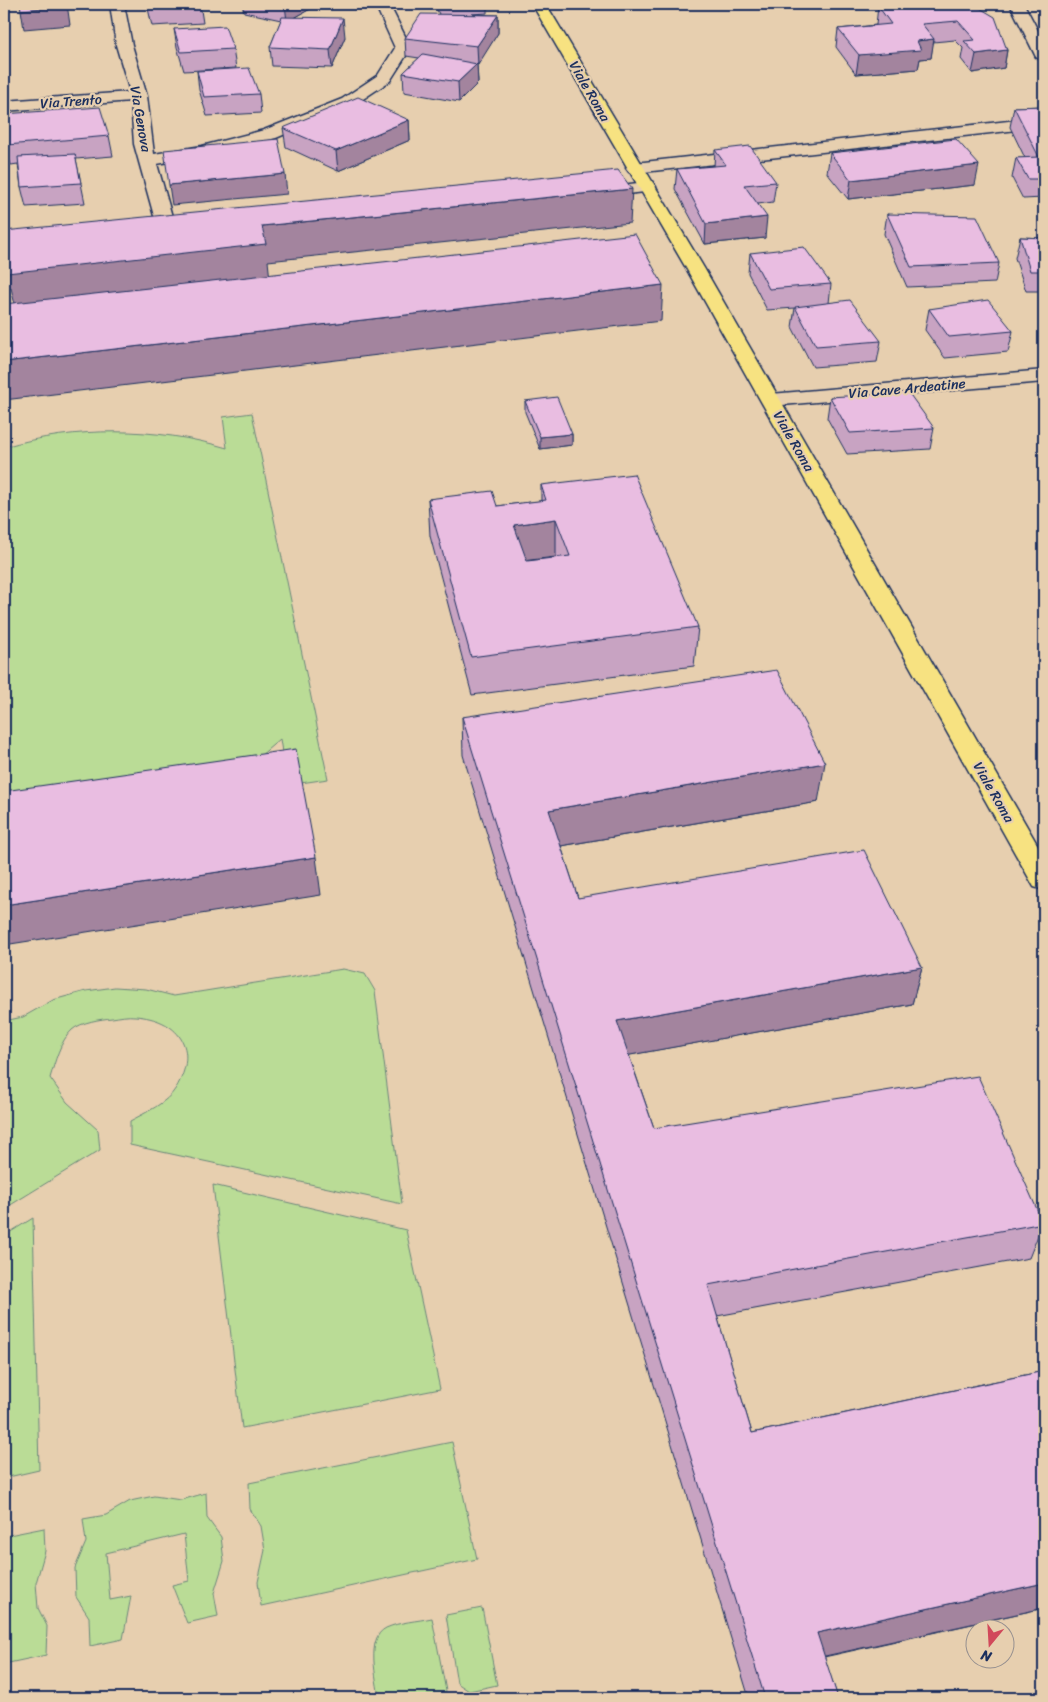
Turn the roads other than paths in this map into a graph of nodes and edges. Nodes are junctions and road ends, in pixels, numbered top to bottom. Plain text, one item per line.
1 (117, 4) edge
2 (382, 4) edge
3 (539, 4) edge
4 (1017, 4) edge
5 (1044, 18) edge
6 (1026, 21) junction
7 (1044, 57) edge
8 (139, 96) junction
9 (4, 106) edge
10 (1044, 122) edge
11 (148, 160) junction
12 (641, 178) junction
13 (582, 194) edge
14 (187, 232) edge
15 (168, 234) junction
16 (148, 235) edge
17 (1044, 376) edge
18 (771, 400) junction
19 (1044, 880) edge

1 - 8 street, Via Genova
2 - 11 street
3 - 12 main road, Viale Roma
4 - 6 street
5 - 6 street
6 - 7 street
8 - 9 street, Via Trento
8 - 11 street, Via Genova
10 - 12 street
11 - 15 street, Via Genova
12 - 13 street
12 - 18 main road, Viale Roma
14 - 15 street
15 - 16 street
17 - 18 street, Via Cave Ardeatine
18 - 19 main road, Viale Roma

